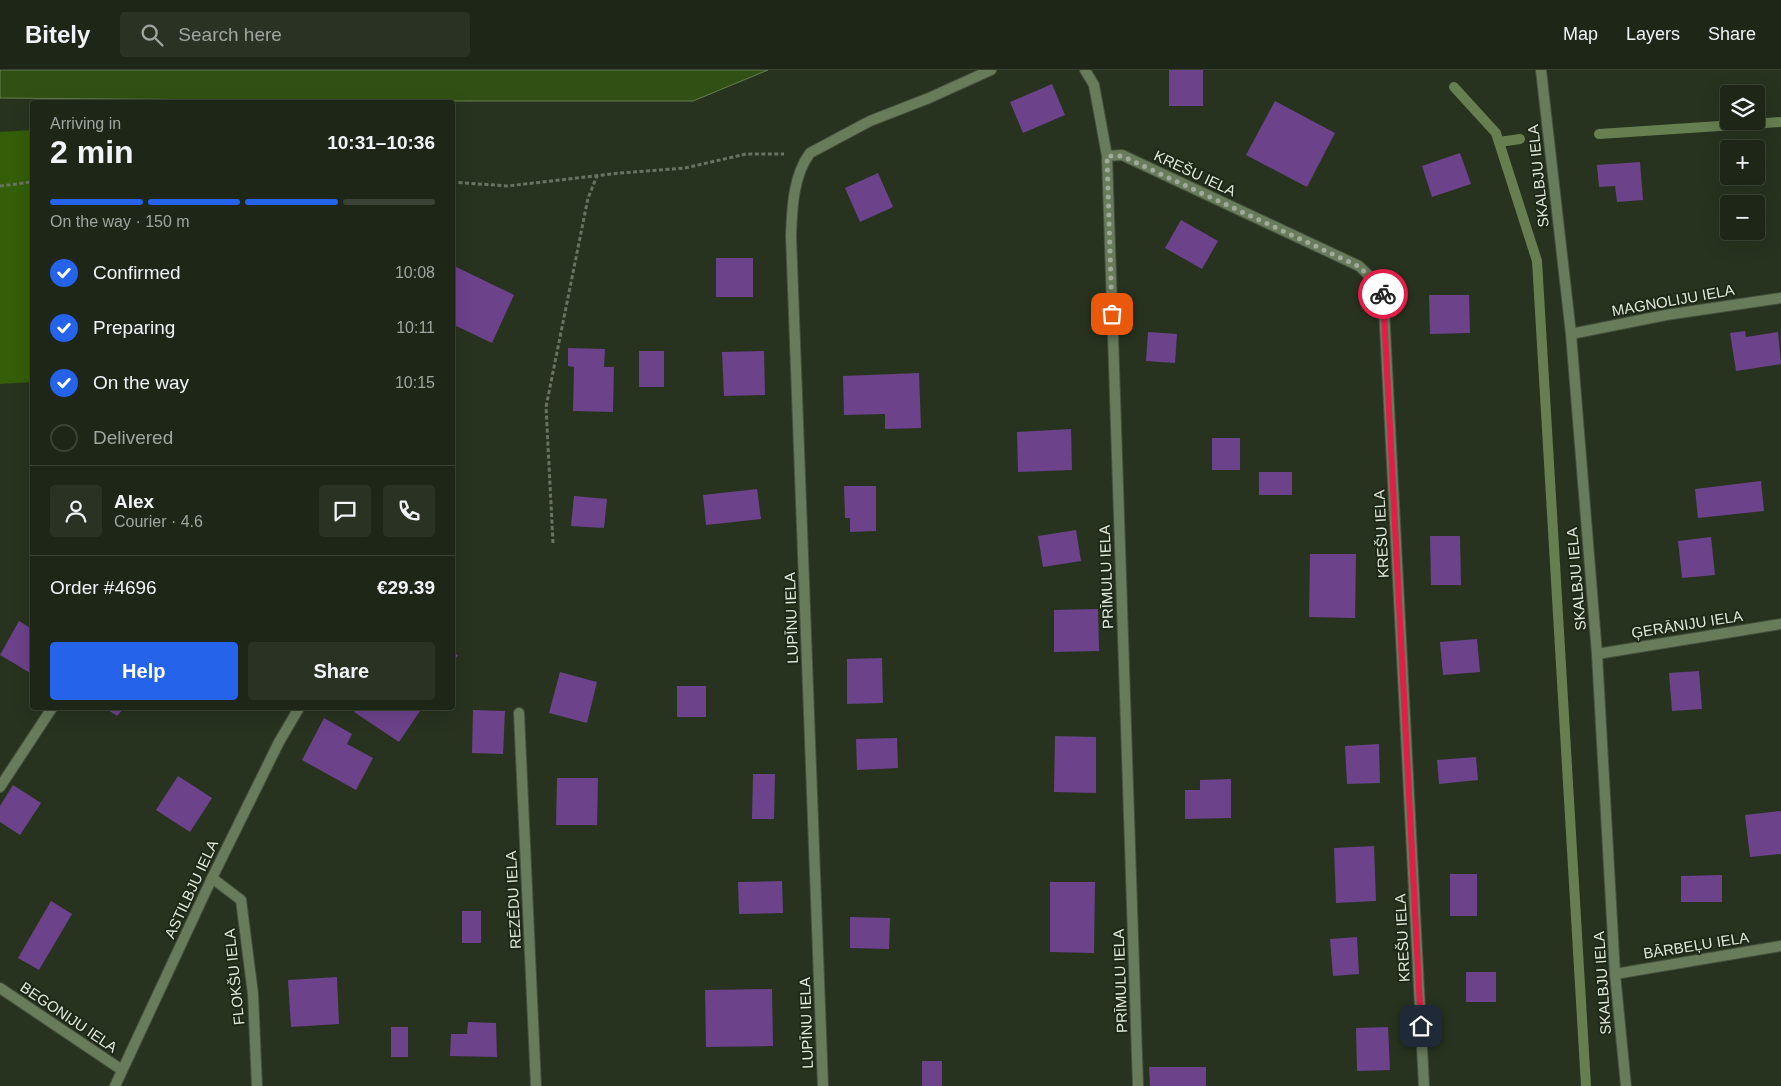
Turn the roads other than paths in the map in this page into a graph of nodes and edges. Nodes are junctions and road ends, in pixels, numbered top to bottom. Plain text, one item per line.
1 (991, 70) edge
2 (1085, 70) edge
3 (1541, 70) edge
4 (1107, 156) junction
5 (1781, 298) edge
6 (1571, 334) junction
7 (1781, 624) edge
8 (1597, 654) junction
9 (51, 710) edge
10 (298, 710) edge
11 (519, 713) dead end
12 (0, 787) edge
13 (212, 878) junction
14 (1781, 946) edge
15 (1615, 974) junction
16 (0, 988) edge
17 (122, 1070) junction
18 (115, 1086) edge
19 (257, 1086) edge
20 (536, 1086) edge
21 (823, 1086) edge
22 (1138, 1086) edge
23 (1424, 1086) edge
24 (1626, 1086) edge

1 - 21 street, LUPĪNU IELA
2 - 4 street, PRĪMULU IELA
3 - 6 street, SKALBJU IELA
4 - 22 street, PRĪMULU IELA
4 - 23 street, KREŠU IELA
5 - 6 street, MAGNOLIJU IELA
6 - 8 street, SKALBJU IELA
7 - 8 street, ĢERĀNIJU IELA
8 - 15 street, SKALBJU IELA
9 - 12 street
10 - 13 street, ASTILBJU IELA
11 - 20 street, REZĒDU IELA
13 - 17 street, ASTILBJU IELA
13 - 19 street, FLOKŠU IELA
14 - 15 street, BĀRBEĻU IELA
15 - 24 street, SKALBJU IELA
16 - 17 street, BEGONIJU IELA
17 - 18 street, ASTILBJU IELA

